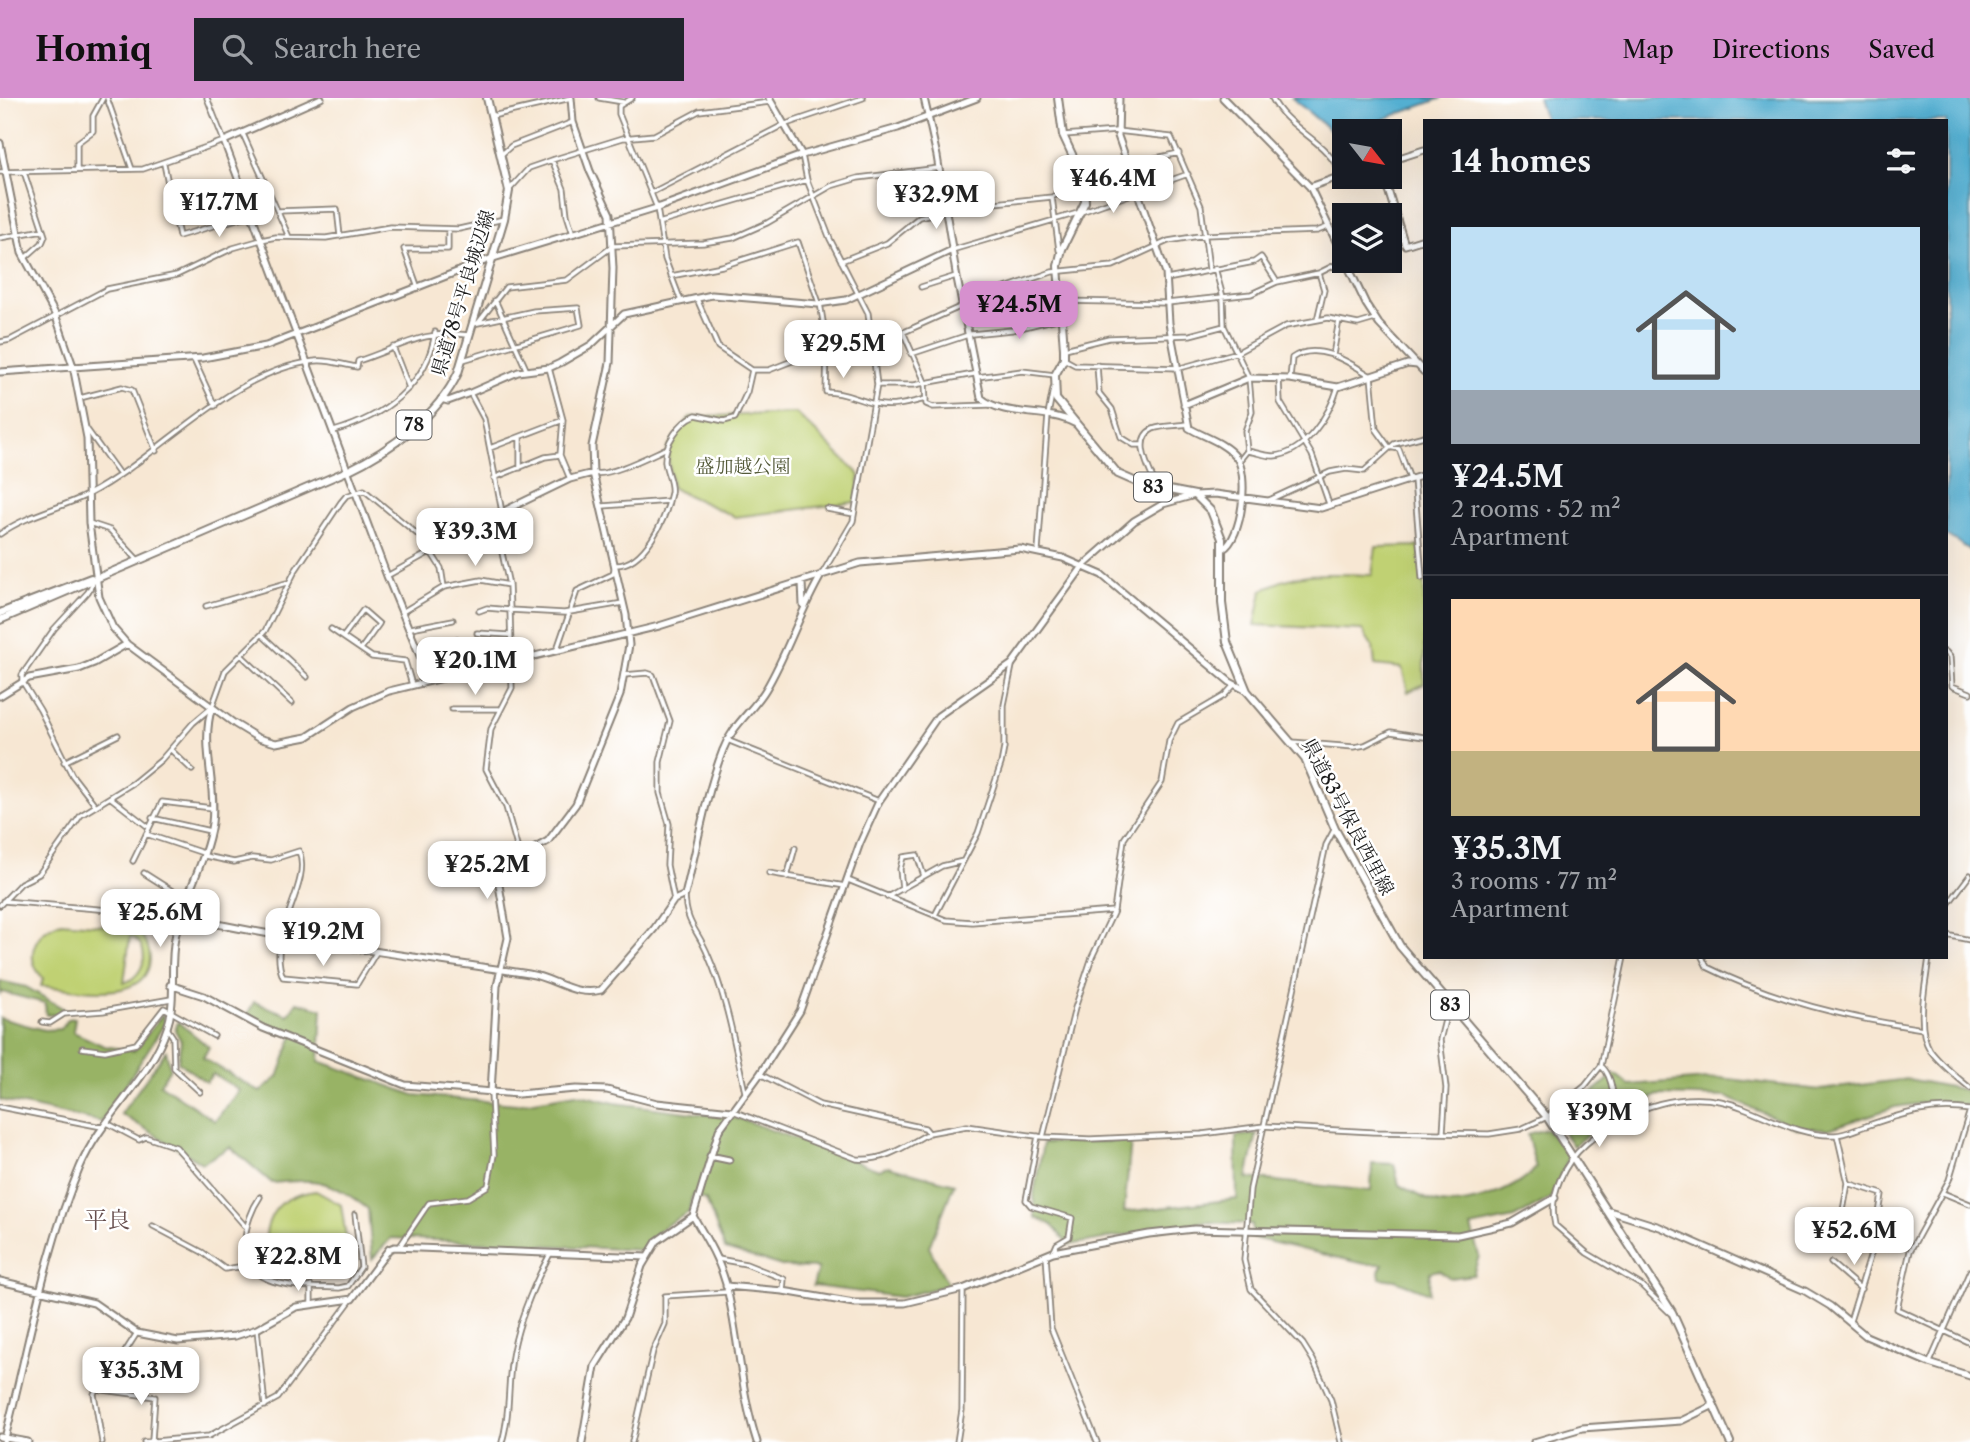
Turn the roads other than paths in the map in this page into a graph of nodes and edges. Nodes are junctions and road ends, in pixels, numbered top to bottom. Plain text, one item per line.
1 (105, 98) edge
2 (207, 98) edge
3 (321, 98) edge
4 (488, 98) edge
5 (571, 98) edge
6 (599, 98) edge
7 (632, 98) edge
8 (863, 98) edge
9 (923, 98) edge
10 (977, 98) edge
11 (1058, 98) edge
12 (1119, 98) edge
13 (1223, 98) edge
14 (1272, 98) edge
15 (770, 100) edge
16 (622, 102) junction
17 (492, 116) junction
18 (927, 118) junction
19 (573, 122) junction
20 (783, 125) junction
21 (1117, 131) junction
22 (243, 134) junction
23 (1063, 135) junction
24 (626, 138) junction
25 (224, 141) junction
26 (0, 144) edge
27 (583, 150) junction
28 (1423, 150) edge
29 (1179, 153) junction
30 (502, 154) junction
31 (802, 155) junction
32 (1332, 156) edge
33 (1402, 157) edge
34 (552, 160) junction
35 (1127, 162) junction
36 (164, 164) junction
37 (939, 168) junction
38 (132, 169) junction
39 (77, 170) junction
40 (24, 172) junction
41 (4, 174) edge
42 (1188, 174) junction
43 (1332, 179) edge
44 (807, 180) junction
45 (1084, 180) junction
46 (0, 182) edge
47 (1310, 187) junction
48 (1388, 189) edge
49 (509, 191) junction
50 (651, 193) junction
51 (1138, 194) junction
52 (813, 196) junction
53 (1052, 197) junction
54 (657, 208) junction
55 (946, 209) junction
56 (278, 211) junction
57 (1081, 212) junction
58 (252, 215) junction
59 (504, 219) junction
60 (1056, 219) junction
61 (611, 222) junction
62 (662, 222) junction
63 (1328, 226) junction
64 (448, 229) junction
65 (43, 230) junction
66 (573, 234) junction
67 (1205, 235) junction
68 (1332, 235) edge
69 (18, 236) junction
70 (340, 236) junction
71 (289, 237) junction
72 (0, 238) edge
73 (1423, 239) edge
74 (261, 240) junction
75 (662, 243) junction
76 (1157, 245) junction
77 (613, 246) junction
78 (952, 250) junction
79 (25, 258) junction
80 (490, 259) junction
81 (1059, 259) junction
82 (841, 261) junction
83 (1332, 266) edge
84 (1215, 268) junction
85 (1209, 269) junction
86 (1058, 271) junction
87 (1319, 273) junction
88 (1350, 273) edge
89 (671, 276) junction
90 (956, 276) junction
91 (1167, 279) junction
92 (1277, 282) junction
93 (921, 287) dead end
94 (418, 288) junction
95 (859, 294) junction
96 (697, 297) junction
97 (1223, 297) junction
98 (495, 300) junction
99 (681, 301) junction
100 (1059, 301) junction
101 (820, 303) junction
102 (1167, 303) junction
103 (962, 304) junction
104 (55, 314) junction
105 (504, 317) junction
106 (1061, 318) junction
107 (1375, 319) junction
108 (1317, 320) junction
109 (1339, 320) junction
110 (475, 324) junction
111 (610, 326) junction
112 (1224, 326) junction
113 (903, 331) junction
114 (435, 332) junction
115 (298, 334) junction
116 (468, 335) junction
117 (969, 335) junction
118 (869, 337) junction
119 (1172, 337) junction
120 (0, 342) edge
121 (516, 345) junction
122 (827, 346) junction
123 (393, 347) junction
124 (1065, 349) junction
125 (1238, 352) junction
126 (911, 354) junction
127 (1333, 355) junction
128 (194, 358) junction
129 (461, 359) junction
130 (1064, 359) junction
131 (309, 362) junction
132 (1097, 365) junction
133 (1417, 365) junction
134 (73, 366) junction
135 (549, 368) junction
136 (1180, 368) junction
137 (752, 370) junction
138 (1423, 371) edge
139 (0, 372) edge
140 (527, 372) junction
141 (976, 376) junction
142 (1055, 376) junction
143 (1371, 376) junction
144 (1248, 378) junction
145 (1279, 379) junction
146 (1290, 379) junction
147 (925, 382) junction
148 (877, 385) junction
149 (1338, 387) junction
150 (409, 388) junction
151 (1053, 389) junction
152 (470, 393) junction
153 (80, 398) junction
154 (926, 399) junction
155 (441, 400) junction
156 (875, 404) junction
157 (990, 405) junction
158 (1184, 405) junction
159 (215, 406) junction
160 (1048, 415) junction
161 (564, 420) junction
162 (1074, 423) junction
163 (1187, 425) junction
164 (85, 427) junction
165 (334, 431) junction
166 (1423, 436) edge
167 (520, 437) junction
168 (1304, 443) junction
169 (1143, 445) junction
170 (1389, 447) junction
171 (489, 448) junction
172 (667, 448) junction
173 (156, 451) junction
174 (1247, 451) junction
175 (560, 455) junction
176 (1239, 462) junction
177 (520, 468) junction
178 (348, 471) junction
179 (593, 473) junction
180 (120, 475) junction
181 (1322, 475) junction
182 (1423, 475) edge
183 (494, 478) junction
184 (570, 479) junction
185 (1412, 480) junction
186 (1157, 488) junction
187 (356, 492) junction
188 (88, 495) junction
189 (1195, 495) junction
190 (1243, 496) junction
191 (669, 501) junction
192 (1265, 502) junction
193 (603, 506) junction
194 (1330, 506) junction
195 (827, 509) dead end
196 (502, 512) junction
197 (854, 514) junction
198 (494, 516) junction
199 (89, 523) junction
200 (0, 534) edge
201 (1223, 549) junction
202 (1038, 551) junction
203 (429, 553) junction
204 (137, 559) junction
205 (615, 565) junction
206 (1084, 565) junction
207 (822, 574) junction
208 (97, 576) junction
209 (387, 576) junction
210 (1422, 578) dead end
211 (288, 582) junction
212 (802, 582) junction
213 (509, 585) junction
214 (444, 587) junction
215 (623, 603) junction
216 (803, 605) junction
217 (206, 606) dead end
218 (510, 610) junction
219 (404, 611) junction
220 (480, 611) dead end
221 (568, 612) junction
222 (0, 613) edge
223 (0, 620) edge
224 (453, 620) dead end
225 (411, 628) junction
226 (331, 629) dead end
227 (477, 633) dead end
228 (629, 634) junction
229 (262, 635) junction
230 (509, 635) junction
231 (343, 637) junction
232 (457, 639) dead end
233 (127, 644) junction
234 (361, 649) junction
235 (556, 651) junction
236 (1948, 654) edge
237 (241, 655) junction
238 (511, 664) junction
239 (1012, 664) junction
240 (622, 675) junction
241 (307, 677) dead end
242 (430, 680) junction
243 (22, 681) junction
244 (412, 685) junction
245 (1234, 685) junction
246 (1948, 686) edge
247 (1954, 688) junction
248 (1247, 691) junction
249 (1970, 692) edge
250 (0, 696) edge
251 (292, 703) dead end
252 (212, 707) junction
253 (452, 709) dead end
254 (499, 709) junction
255 (118, 735) dead end
256 (1423, 737) edge
257 (727, 740) junction
258 (1292, 742) junction
259 (171, 750) junction
260 (64, 762) junction
261 (192, 770) dead end
262 (110, 797) junction
263 (879, 801) junction
264 (96, 806) junction
265 (213, 808) junction
266 (152, 818) junction
267 (148, 826) junction
268 (1335, 830) junction
269 (210, 831) junction
270 (146, 834) junction
271 (795, 848) dead end
272 (203, 854) junction
273 (520, 857) junction
274 (133, 861) dead end
275 (964, 861) junction
276 (144, 873) dead end
277 (769, 873) dead end
278 (924, 876) junction
279 (1970, 876) edge
280 (787, 877) junction
281 (846, 883) junction
282 (902, 888) junction
283 (685, 895) junction
284 (887, 897) junction
285 (185, 898) junction
286 (674, 900) junction
287 (1, 903) edge
288 (1948, 904) edge
289 (1114, 911) junction
290 (180, 916) junction
291 (935, 916) junction
292 (1948, 935) edge
293 (282, 937) junction
294 (1970, 940) edge
295 (377, 951) junction
296 (1624, 959) edge
297 (1703, 959) edge
298 (1929, 959) edge
299 (499, 971) junction
300 (170, 985) junction
301 (171, 999) junction
302 (1449, 1004) junction
303 (170, 1009) junction
304 (42, 1022) dead end
305 (167, 1028) junction
306 (1923, 1029) junction
307 (214, 1036) dead end
308 (82, 1048) dead end
309 (1601, 1066) junction
310 (760, 1074) junction
311 (1970, 1088) edge
312 (200, 1092) dead end
313 (745, 1092) junction
314 (491, 1093) junction
315 (0, 1107) edge
316 (1970, 1110) edge
317 (732, 1111) junction
318 (1547, 1117) junction
319 (1613, 1124) junction
320 (104, 1125) junction
321 (1264, 1126) junction
322 (1443, 1132) junction
323 (929, 1133) junction
324 (1837, 1135) junction
325 (1041, 1136) junction
326 (710, 1156) junction
327 (1571, 1156) junction
328 (729, 1160) dead end
329 (1848, 1183) junction
330 (1942, 1192) junction
331 (260, 1197) dead end
332 (1555, 1198) junction
333 (1970, 1204) edge
334 (1606, 1210) junction
335 (355, 1214) dead end
336 (693, 1216) junction
337 (153, 1226) dead end
338 (246, 1226) junction
339 (1246, 1230) junction
340 (1805, 1234) dead end
341 (400, 1246) junction
342 (551, 1252) junction
343 (1053, 1252) junction
344 (1046, 1255) junction
345 (647, 1257) junction
346 (716, 1258) junction
347 (1832, 1263) dead end
348 (252, 1265) junction
349 (1970, 1271) edge
350 (353, 1280) junction
351 (0, 1281) edge
352 (311, 1286) junction
353 (361, 1287) junction
354 (42, 1289) junction
355 (727, 1289) junction
356 (963, 1289) junction
357 (1861, 1289) junction
358 (783, 1291) junction
359 (352, 1299) junction
360 (311, 1303) junction
361 (1674, 1317) junction
362 (1850, 1321) junction
363 (257, 1329) junction
364 (1944, 1331) junction
365 (137, 1334) junction
366 (1970, 1343) edge
367 (1929, 1363) junction
368 (1970, 1376) edge
369 (110, 1390) junction
370 (1714, 1405) junction
371 (265, 1406) junction
372 (3, 1439) edge
373 (152, 1440) junction
374 (29, 1442) edge
375 (102, 1442) edge
376 (144, 1442) edge
377 (502, 1442) edge
378 (582, 1442) edge
379 (632, 1442) edge
380 (757, 1442) edge
381 (957, 1442) edge
382 (1097, 1442) edge
383 (1342, 1442) edge
384 (1534, 1442) edge
385 (1730, 1442) edge

1 - 38 street
1 - 39 street
2 - 25 street
3 - 22 street
4 - 17 main road, 県道78号平良城辺線 / 78
5 - 17 street
5 - 19 street
6 - 16 street
7 - 16 street
8 - 20 street
9 - 18 street
10 - 18 street
11 - 23 main road
12 - 21 street
13 - 47 street
14 - 32 street
15 - 20 street
15 - 24 street
16 - 24 street
17 - 30 main road, 県道78号平良城辺線 / 78
18 - 31 street
18 - 37 street
19 - 27 street
19 - 30 street
20 - 31 street
20 - 50 street
21 - 23 street
21 - 29 street
21 - 35 street
22 - 25 street
22 - 56 street
23 - 45 main road
24 - 27 street
24 - 50 street
25 - 36 street
25 - 58 street
26 - 41 street
27 - 34 street
27 - 61 street
28 - 33 street
29 - 35 street
29 - 42 street
30 - 49 main road, 県道78号平良城辺線 / 78
31 - 44 street
31 - 54 street
34 - 49 street
34 - 66 street
35 - 45 street
35 - 51 street
36 - 38 street
36 - 58 street
37 - 52 street
37 - 55 street
38 - 39 street
39 - 40 street
40 - 41 street
40 - 65 street
41 - 46 street
41 - 69 street
42 - 51 street
42 - 67 street
43 - 47 street
44 - 52 street
44 - 62 street
45 - 53 street
45 - 57 main road
47 - 63 street
48 - 73 street
49 - 59 main road, 県道78号平良城辺線 / 78
50 - 54 street
51 - 57 street
51 - 76 street
52 - 75 street
52 - 82 street
53 - 55 street
53 - 60 street
54 - 61 street
54 - 62 street
55 - 78 street
55 - 82 street
56 - 70 street
56 - 71 street
57 - 60 street
57 - 81 main road
58 - 74 street
59 - 64 street
59 - 80 main road, 県道78号平良城辺線 / 78
60 - 78 street
60 - 81 street
61 - 66 street
61 - 77 street
62 - 75 street
63 - 67 street
63 - 68 street
64 - 70 street
64 - 94 street
65 - 69 street
65 - 79 street
66 - 80 street
67 - 76 street
67 - 85 street
69 - 72 street
69 - 79 street
70 - 71 street
71 - 74 street
74 - 104 street
74 - 115 street
75 - 77 street
75 - 89 street
76 - 86 street
76 - 91 street
77 - 98 street
77 - 111 street
78 - 90 street
78 - 95 street
79 - 104 street
80 - 94 street
80 - 110 main road, 県道78号平良城辺線 / 78
81 - 86 main road
82 - 95 street
83 - 87 street
84 - 85 street
84 - 92 street
84 - 97 street
85 - 91 street
86 - 100 main road
86 - 103 street
87 - 92 street
87 - 108 street
88 - 107 street
89 - 99 street
89 - 101 street
90 - 93 street
90 - 103 street
91 - 102 street
92 - 97 street
94 - 115 street
95 - 101 street
95 - 118 street
96 - 99 street
96 - 101 street
96 - 137 street
97 - 102 street
97 - 112 street
98 - 105 street
98 - 110 street
99 - 111 street
100 - 102 street
100 - 106 main road
101 - 122 street
102 - 119 street
103 - 113 street
103 - 117 street
104 - 120 street
104 - 134 street
105 - 110 street
105 - 121 street
105 - 121 street
106 - 117 street
106 - 124 main road
107 - 109 street
107 - 133 street
108 - 109 street
108 - 125 street
109 - 127 street
110 - 116 main road, 県道78号平良城辺線 / 78
111 - 135 street
111 - 179 street
112 - 119 street
112 - 125 street
113 - 118 street
113 - 126 street
114 - 116 street
114 - 123 street
114 - 150 street
115 - 128 street
115 - 131 street
116 - 129 main road, 県道78号平良城辺線 / 78
117 - 126 street
117 - 141 street
118 - 122 street
118 - 148 street
119 - 124 street
119 - 136 street
121 - 129 street
121 - 140 street
122 - 137 street
122 - 156 street
123 - 131 street
123 - 150 street
124 - 130 main road
125 - 136 street
125 - 144 street
126 - 147 street
127 - 143 street
127 - 146 street
128 - 134 street
128 - 159 street
129 - 155 main road, 県道78号平良城辺線 / 78
130 - 132 street
130 - 142 main road
131 - 159 street
131 - 165 street
132 - 136 street
132 - 169 street
133 - 138 street
133 - 143 street
134 - 139 street
134 - 153 street
135 - 140 street
135 - 161 street
136 - 158 street
137 - 172 street
140 - 152 street
141 - 142 street
141 - 147 street
141 - 157 street
142 - 151 main road
143 - 149 street
143 - 170 street
144 - 145 street
144 - 158 street
144 - 174 street
145 - 146 street
145 - 168 street
146 - 149 street
147 - 148 street
147 - 154 street
148 - 156 street
149 - 168 street
150 - 165 street
151 - 160 street
151 - 162 main road, 83
152 - 155 street
152 - 171 street
153 - 164 street
153 - 173 street
154 - 156 street
154 - 157 street
155 - 178 main road, 県道78号平良城辺線 / 78
156 - 197 street
157 - 160 street
158 - 163 street
159 - 173 street
160 - 162 street
160 - 202 street
161 - 167 street
161 - 175 street
162 - 186 main road, 83
163 - 169 street
163 - 176 street
164 - 180 street
164 - 188 street
165 - 178 street
166 - 170 street
167 - 171 street
167 - 177 street
168 - 174 street
168 - 181 street
169 - 186 street
170 - 181 street
170 - 185 street
171 - 183 street
172 - 179 street
172 - 191 street
173 - 180 street
174 - 176 street
175 - 177 street
175 - 184 street
176 - 190 street
177 - 183 street
178 - 187 street
178 - 204 main road, 県道78号平良城辺線 / 78
179 - 184 street
179 - 193 street
180 - 188 street
181 - 192 street
181 - 194 street
182 - 185 street
183 - 196 street
184 - 196 street
185 - 194 street
185 - 210 street
186 - 189 main road, 83
187 - 203 street
187 - 209 street
187 - 211 street
188 - 199 street
188 - 200 street
189 - 190 street
189 - 201 main road, 県道83号保良西里線 / 83
189 - 206 street
190 - 192 street
190 - 201 street
191 - 193 street
191 - 205 street
192 - 194 street
193 - 205 street
195 - 197 street
196 - 198 street
197 - 207 street
198 - 203 street
198 - 213 street
199 - 204 street
199 - 208 street
201 - 248 main road, 県道83号保良西里線 / 83
202 - 206 street
202 - 207 street
203 - 209 street
203 - 214 street
204 - 208 main road, 県道78号平良城辺線 / 78
205 - 215 street
205 - 221 street
206 - 239 street
206 - 245 street
207 - 212 street
207 - 216 street
208 - 222 main road, 県道78号平良城辺線 / 78
208 - 223 main road, 県道78号平良城辺線 / 78
208 - 233 street
208 - 243 street
209 - 219 street
211 - 217 street
211 - 229 street
212 - 216 street
212 - 228 street
213 - 214 street
213 - 218 street
214 - 219 street
215 - 221 street
215 - 228 street
216 - 257 street
218 - 220 street
218 - 221 street
218 - 230 street
219 - 225 street
221 - 235 street
224 - 225 street
225 - 242 street
226 - 231 street
227 - 230 street
228 - 235 street
228 - 240 street
229 - 237 street
229 - 241 street
230 - 238 street
231 - 234 street
231 - 234 street
232 - 242 street
233 - 243 street
233 - 252 street
234 - 244 street
235 - 238 street
236 - 247 street
237 - 251 street
237 - 252 street
238 - 242 street
238 - 254 street
239 - 263 street
239 - 275 street
240 - 273 street
240 - 286 street
242 - 244 street
243 - 250 street
243 - 260 street
244 - 252 street
245 - 248 street
245 - 289 street
246 - 247 street
247 - 249 street
248 - 258 main road, 県道83号保良西里線 / 83
252 - 259 street
252 - 265 street
253 - 254 street
254 - 273 street
255 - 260 street
256 - 258 street
257 - 263 street
257 - 283 street
258 - 268 main road, 県道83号保良西里線 / 83
259 - 261 street
259 - 262 street
260 - 264 street
262 - 264 street
262 - 267 street
263 - 281 street
264 - 287 street
265 - 266 street
265 - 269 street
266 - 267 street
266 - 269 street
267 - 270 street
268 - 302 main road, 県道83号保良西里線 / 83
268 - 321 street
269 - 272 street
270 - 272 street
270 - 274 street
271 - 280 street
272 - 285 street
272 - 293 street
273 - 299 street
275 - 278 street
275 - 291 street
276 - 285 street
277 - 280 street
278 - 282 street
278 - 282 street
279 - 288 street
280 - 281 street
281 - 284 street
281 - 310 street
282 - 284 street
283 - 286 street
283 - 313 street
284 - 291 street
285 - 290 street
286 - 299 street
287 - 290 street
289 - 291 street
289 - 325 street
290 - 293 street
290 - 300 street
292 - 294 street
293 - 295 street
293 - 295 street
295 - 299 street
296 - 309 street
297 - 306 street
298 - 306 street
299 - 314 street
300 - 301 street
300 - 314 street
301 - 303 street
301 - 304 street
302 - 318 main road, 県道83号保良西里線 / 83
302 - 322 street
303 - 305 street
303 - 307 street
303 - 308 street
305 - 312 street
305 - 320 street
306 - 311 street
309 - 318 street
309 - 319 street
310 - 313 street
310 - 323 street
313 - 317 street
314 - 317 street
314 - 341 street
315 - 320 street
316 - 324 street
316 - 330 street
317 - 323 street
317 - 326 street
318 - 322 street
318 - 327 main road, 県道83号保良西里線 / 83
319 - 324 street
319 - 327 street
320 - 338 street
320 - 354 street
321 - 322 street
321 - 325 street
321 - 339 street
323 - 325 street
324 - 329 street
325 - 343 street
326 - 328 street
326 - 336 street
327 - 332 street
327 - 334 main road, 県道83号保良西里線 / 83
329 - 340 street
329 - 357 street
330 - 333 street
330 - 364 street
331 - 338 street
332 - 339 street
332 - 361 street
334 - 361 main road, 県道83号保良西里線 / 83
334 - 362 street
335 - 350 street
336 - 345 street
336 - 346 street
337 - 348 street
338 - 348 street
339 - 343 street
339 - 383 street
341 - 342 street
341 - 353 street
342 - 345 street
342 - 377 street
343 - 344 street
344 - 356 street
344 - 382 street
345 - 378 street
346 - 355 street
346 - 358 street
347 - 357 street
348 - 352 street
349 - 364 street
350 - 352 street
350 - 353 street
351 - 354 street
352 - 360 street
353 - 359 street
354 - 365 street
354 - 372 street
355 - 358 street
355 - 379 street
355 - 380 street
356 - 358 street
356 - 381 street
357 - 362 street
359 - 360 street
359 - 371 street
360 - 363 street
361 - 370 main road, 県道83号保良西里線 / 83
362 - 367 street
363 - 365 street
363 - 371 street
364 - 366 street
364 - 367 street
365 - 369 street
367 - 368 street
369 - 373 street
369 - 375 street
370 - 384 street
370 - 385 main road, 県道83号保良西里線 / 83
371 - 373 street
372 - 374 street
373 - 376 street

